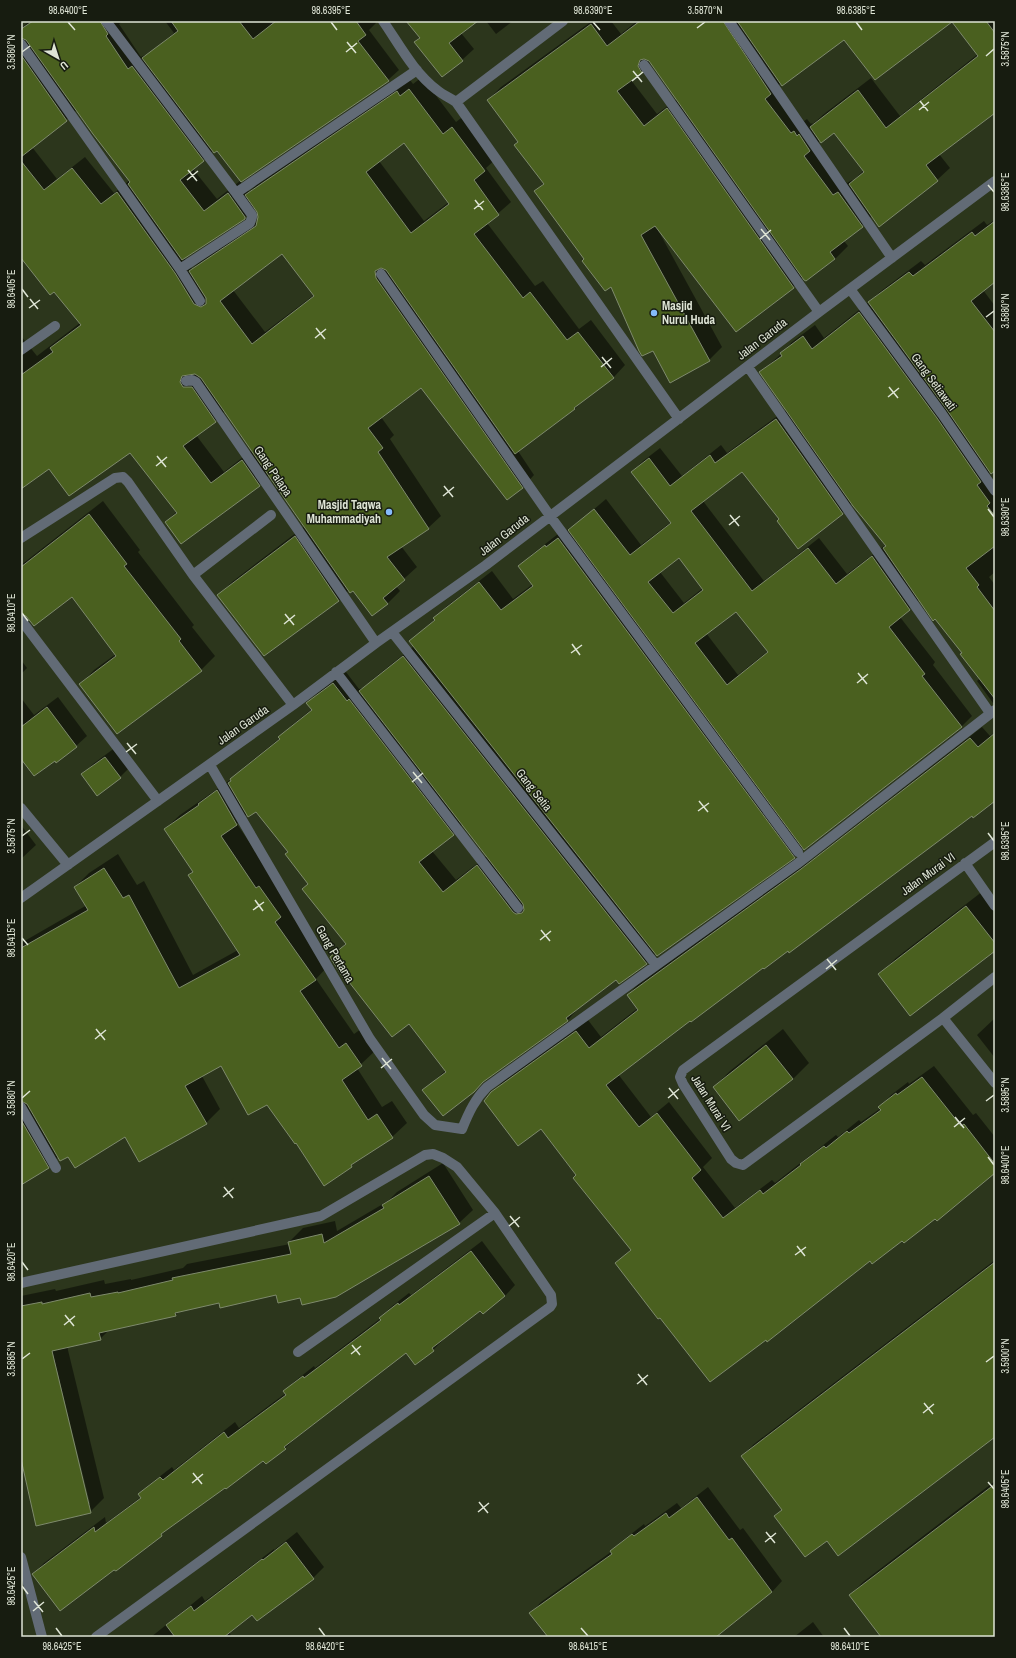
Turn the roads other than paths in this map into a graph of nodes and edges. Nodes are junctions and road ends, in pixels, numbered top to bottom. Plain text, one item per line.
1 (106, 21) edge
2 (383, 21) edge
3 (563, 21) edge
4 (729, 21) edge
5 (21, 44) edge
6 (644, 65) dead end
7 (417, 70) junction
8 (456, 102) junction
9 (995, 181) edge
10 (236, 193) junction
11 (892, 258) junction
12 (180, 269) junction
13 (381, 274) dead end
14 (850, 289) junction
15 (200, 300) dead end
16 (818, 312) junction
17 (55, 326) dead end
18 (21, 350) edge
19 (748, 367) junction
20 (186, 381) dead end
21 (679, 419) junction
22 (995, 491) edge
23 (271, 515) dead end
24 (550, 516) junction
25 (21, 538) edge
26 (193, 575) junction
27 (21, 620) edge
28 (392, 632) junction
29 (376, 643) junction
30 (336, 672) junction
31 (293, 705) junction
32 (993, 712) edge
33 (210, 764) junction
34 (158, 801) junction
35 (21, 808) edge
36 (995, 842) edge
37 (798, 852) dead end
38 (965, 863) junction
39 (68, 865) junction
40 (21, 898) edge
41 (995, 906) edge
42 (518, 908) dead end
43 (656, 965) junction
44 (995, 977) edge
45 (943, 1018) junction
46 (995, 1083) edge
47 (21, 1107) edge
48 (56, 1168) dead end
49 (495, 1213) junction
50 (21, 1283) edge
51 (298, 1352) dead end
52 (21, 1557) edge
53 (42, 1637) edge
54 (96, 1637) edge

1 - 10 street
2 - 7 street
3 - 8 street
4 - 11 street
5 - 12 street
6 - 16 street
7 - 8 street
7 - 10 street
8 - 21 street
9 - 11 street, Jalan Garuda
10 - 12 street
11 - 14 street, Jalan Garuda
12 - 15 street
13 - 24 street
14 - 16 street, Jalan Garuda
14 - 22 street, Gang Setiawati
16 - 19 street, Jalan Garuda
17 - 18 street
19 - 21 street, Jalan Garuda
19 - 32 street
20 - 29 street, Gang Palapa
21 - 24 street, Jalan Garuda
23 - 26 street
24 - 28 street, Jalan Garuda
24 - 37 street
25 - 26 street
26 - 31 street
27 - 34 street
28 - 29 street, Jalan Garuda
28 - 43 street, Gang Setia
29 - 30 street, Jalan Garuda
30 - 31 street, Jalan Garuda
30 - 42 street
31 - 33 street, Jalan Garuda
32 - 43 street
33 - 34 street, Jalan Garuda
33 - 43 street, Gang Pertama
34 - 39 street, Jalan Garuda
35 - 39 street
36 - 38 street, Jalan Murai VI
38 - 41 street
38 - 45 street, Jalan Murai VI
39 - 40 street, Jalan Garuda
44 - 45 street, Jalan Murai VI
45 - 46 street
47 - 48 street
49 - 50 street
49 - 51 street
49 - 54 street
52 - 53 street

